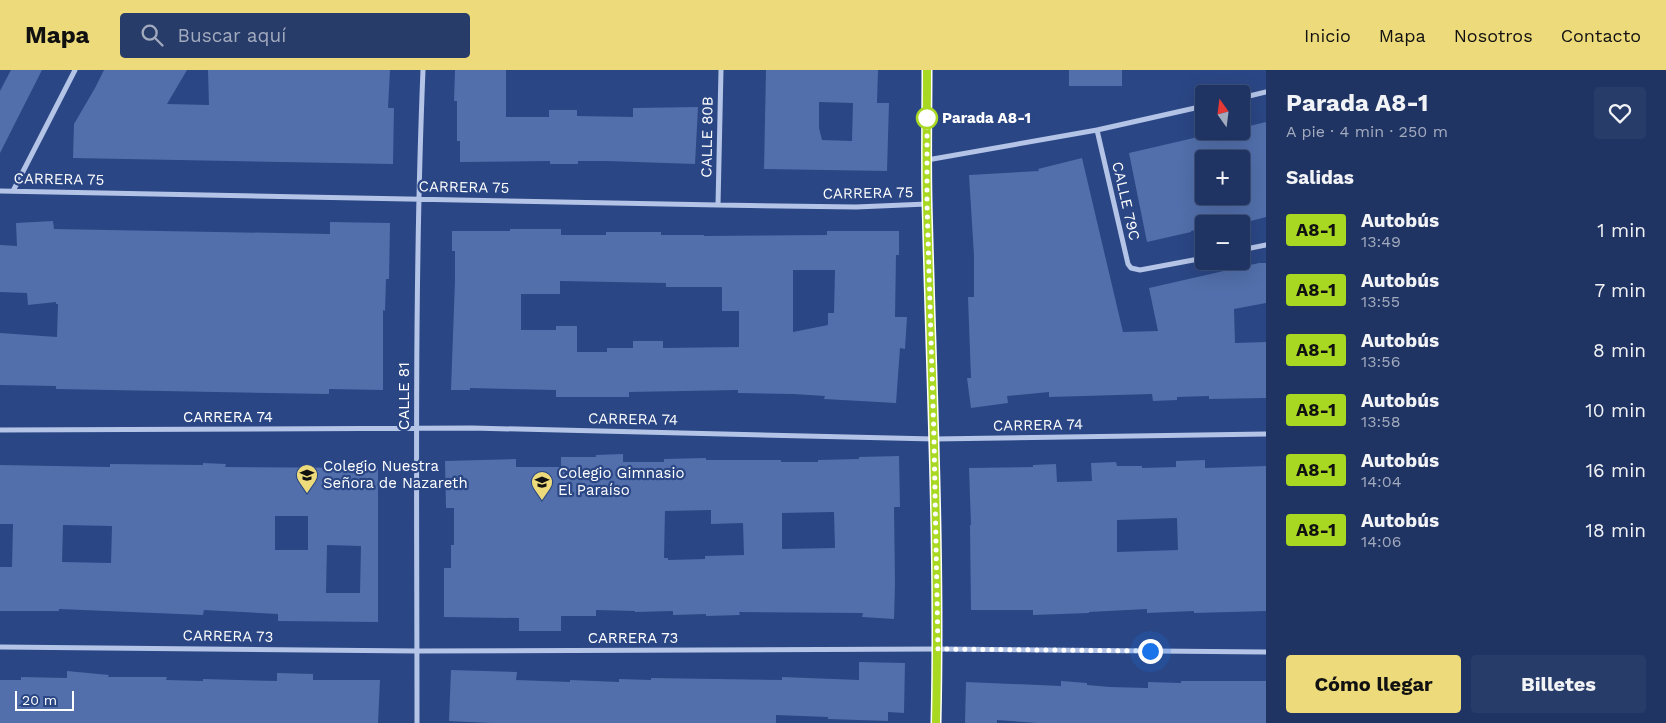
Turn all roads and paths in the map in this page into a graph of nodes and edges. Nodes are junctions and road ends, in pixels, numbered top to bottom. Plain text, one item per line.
1 (75, 70) edge
2 (423, 70) edge
3 (721, 70) edge
4 (926, 70) edge
5 (1266, 92) edge
6 (1250, 96) edge
7 (1195, 108) edge
8 (1097, 130) junction
9 (927, 160) junction
10 (0, 191) edge
11 (13, 191) junction
12 (418, 199) junction
13 (927, 204) junction
14 (718, 205) junction
15 (1266, 245) edge
16 (1250, 248) edge
17 (1195, 260) edge
18 (416, 428) junction
19 (0, 430) edge
20 (1266, 434) edge
21 (934, 439) junction
22 (0, 647) edge
23 (938, 649) junction
24 (417, 651) junction
25 (1266, 652) edge
26 (417, 723) edge
27 (936, 723) edge

1 - 11 street
2 - 12 street, CALLE 81
3 - 14 street, CALLE 80B
4 - 9 street
5 - 6 street
7 - 8 street
8 - 9 street
8 - 17 street, CALLE 79C
9 - 13 street
10 - 11 street, CARRERA 75
11 - 12 street, CARRERA 75
12 - 14 street, CARRERA 75
12 - 18 street, CALLE 81
13 - 14 street, CARRERA 75
13 - 21 street
15 - 16 street
18 - 19 street, CARRERA 74
18 - 21 street, CARRERA 74
18 - 24 street, CALLE 81
20 - 21 street, CARRERA 74
21 - 23 street
22 - 24 street, CARRERA 73
23 - 24 street, CARRERA 73
23 - 25 street, CARRERA 73
23 - 27 street
24 - 26 street, CALLE 81

